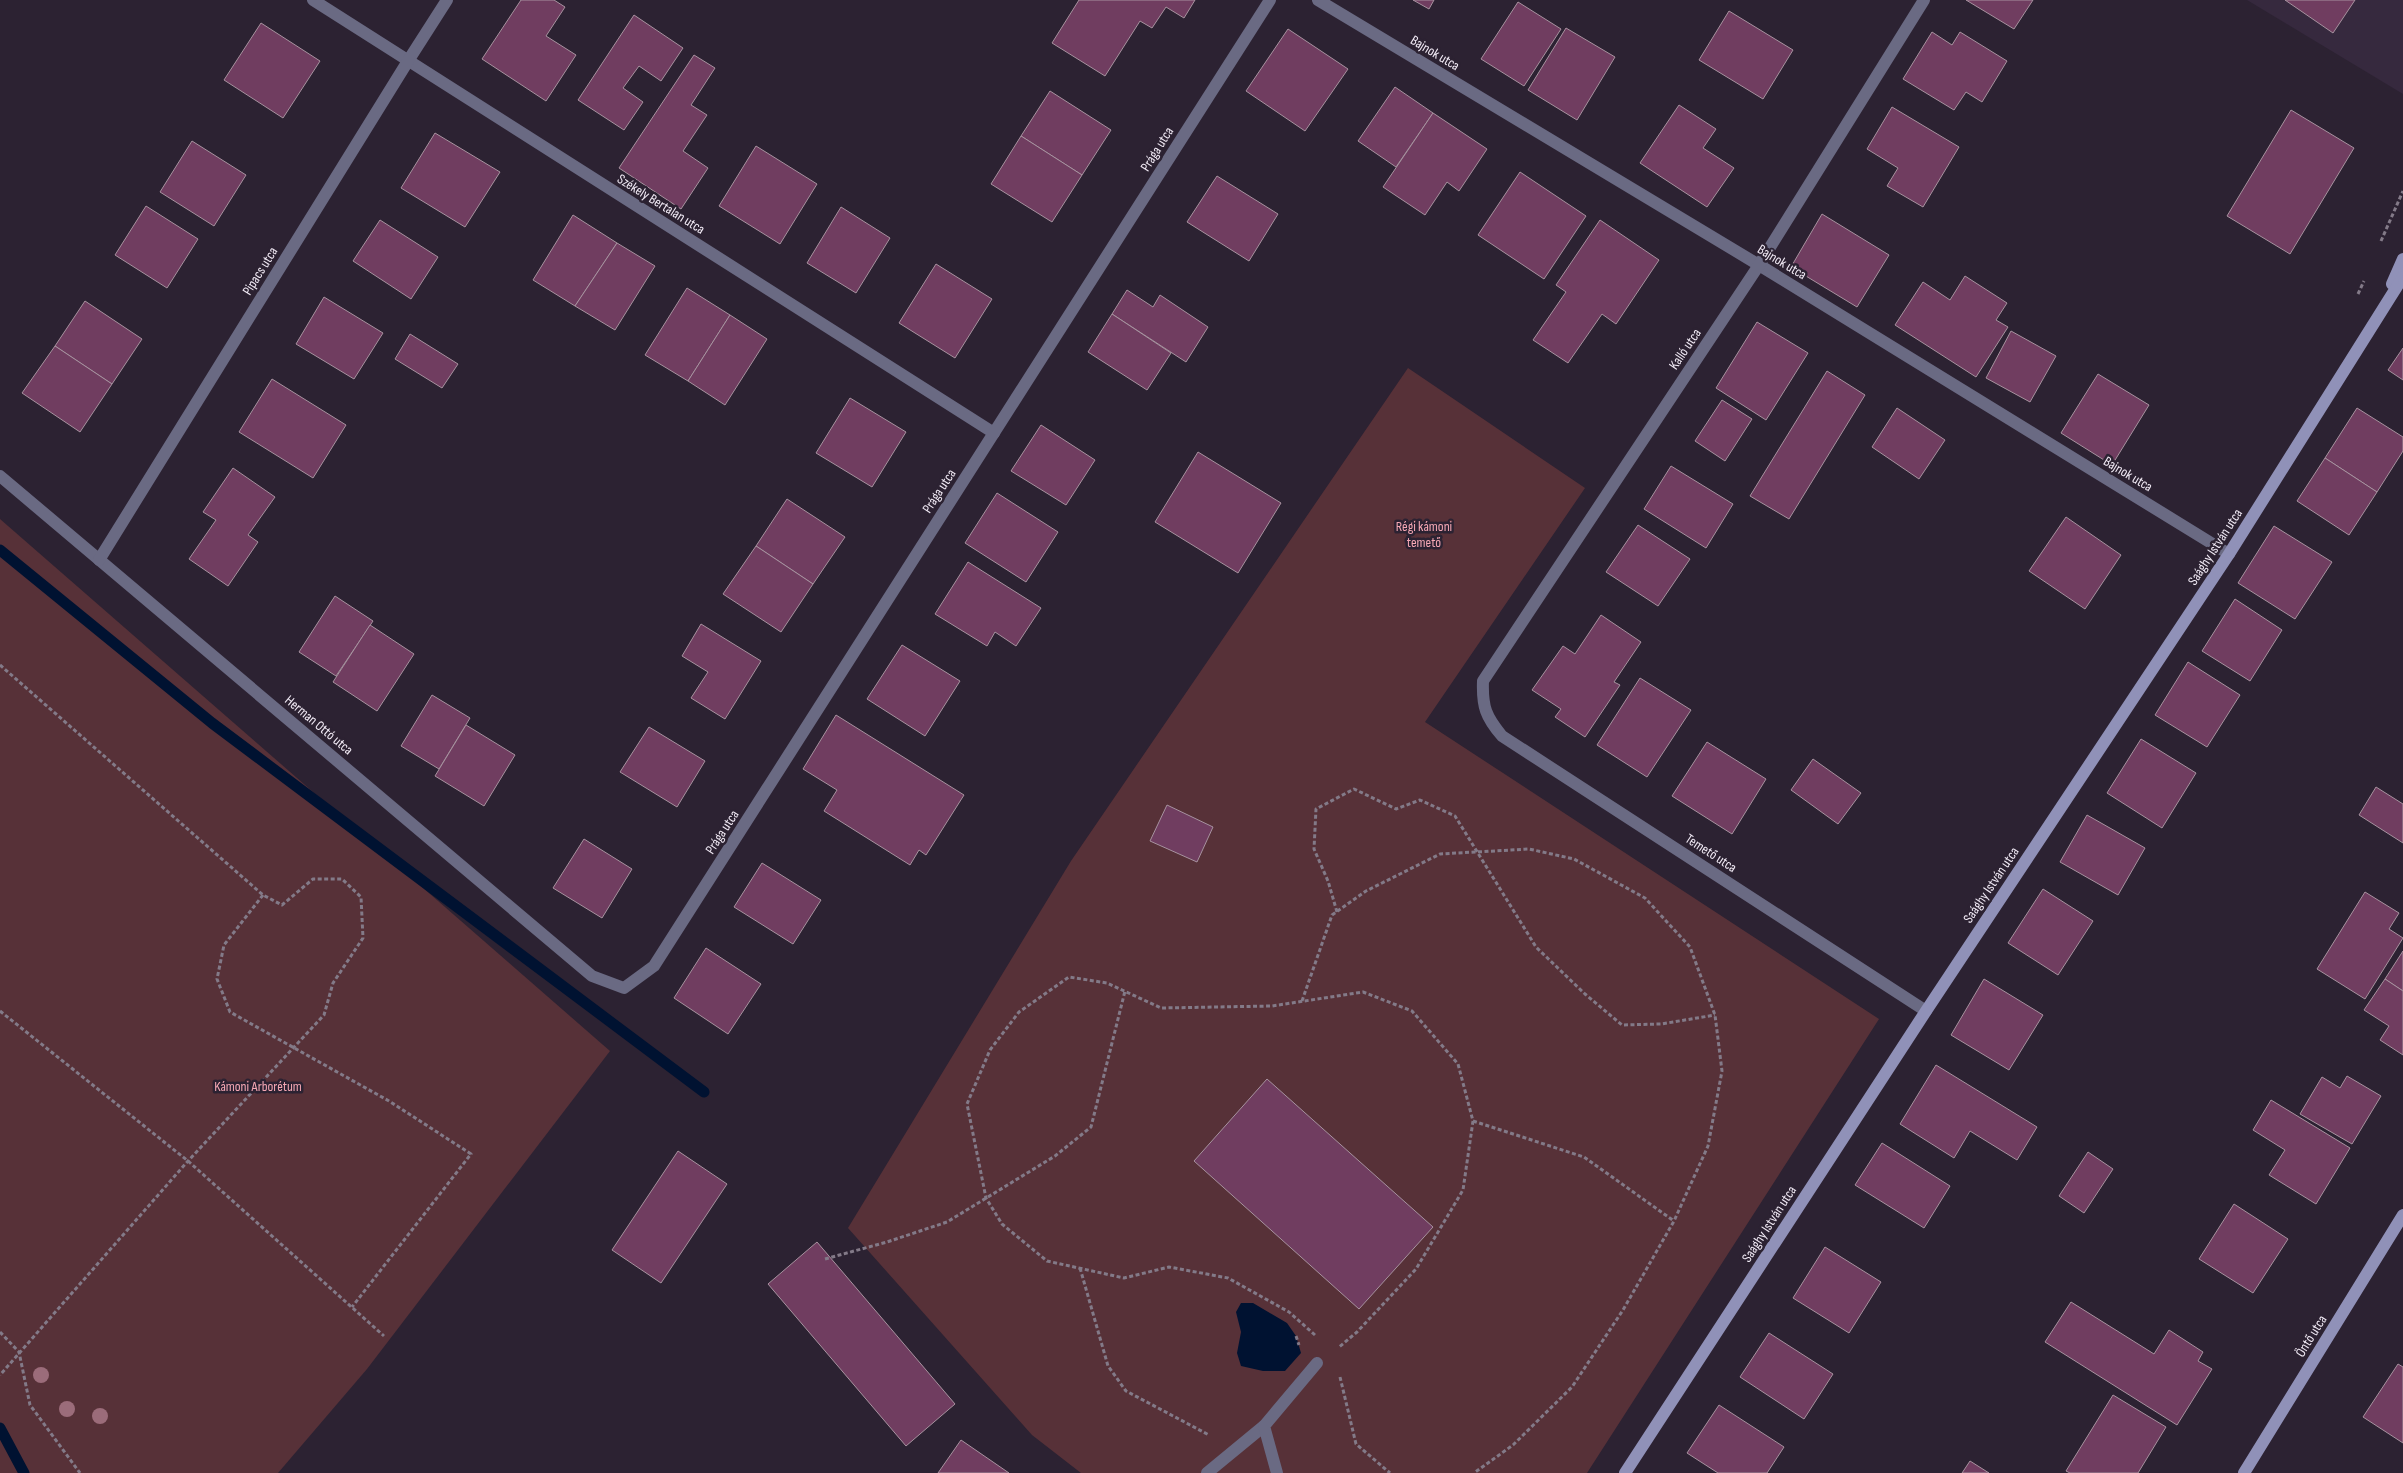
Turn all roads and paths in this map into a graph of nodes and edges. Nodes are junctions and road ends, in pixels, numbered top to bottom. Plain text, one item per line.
1 (313, 0) edge
2 (448, 0) edge
3 (1270, 0) edge
4 (1318, 0) edge
5 (1924, 0) edge
6 (408, 61) junction
7 (2403, 259) edge
8 (1758, 265) junction
9 (2403, 277) edge
10 (2380, 312) junction
11 (994, 433) junction
12 (0, 476) edge
13 (2229, 554) junction
14 (99, 560) junction
15 (0, 665) edge
16 (1486, 714) joint
17 (1476, 852) junction
18 (263, 895) junction
19 (1337, 912) junction
20 (624, 988) joint
21 (1125, 991) junction
22 (1302, 1001) junction
23 (0, 1011) edge
24 (1926, 1011) junction
25 (1715, 1015) junction
26 (295, 1047) junction
27 (1473, 1122) junction
28 (188, 1161) junction
29 (986, 1198) junction
30 (2403, 1215) edge
31 (1674, 1221) junction
32 (825, 1259) dead end
33 (1080, 1268) junction
34 (352, 1307) junction
35 (0, 1332) edge
36 (384, 1336) dead end
37 (19, 1352) junction
38 (1333, 1352) junction
39 (1318, 1363) joint
40 (0, 1375) edge
41 (1264, 1426) junction
42 (1226, 1457) junction
43 (80, 1473) edge
44 (1207, 1473) edge
45 (1277, 1473) edge
46 (1390, 1473) edge
47 (1474, 1473) edge
48 (1625, 1473) edge
49 (2244, 1473) edge

1 - 6 street, Székely Bertalan utca
2 - 6 street, Pipacs utca
3 - 11 street, Prága utca
4 - 8 street, Bajnok utca
5 - 8 street, Kalló utca
6 - 11 street, Székely Bertalan utca
6 - 14 street, Pipacs utca
7 - 10 street, Saághy István utca
8 - 13 street, Bajnok utca
8 - 16 street, Kalló utca
9 - 10 street, Saághy István utca
10 - 13 street, Saághy István utca
11 - 20 street, Prága utca
12 - 14 street, Herman Ottó utca
13 - 24 street, Saághy István utca
14 - 20 street, Herman Ottó utca
15 - 18 path
16 - 24 street, Temető utca
17 - 19 path
17 - 19 path
17 - 25 path
17 - 25 path
18 - 26 path
18 - 26 path
19 - 22 path
21 - 22 path
21 - 29 path
21 - 29 path
22 - 27 path
23 - 28 path
24 - 48 street, Saághy István utca
25 - 31 path
26 - 28 path
26 - 34 path
27 - 31 path
27 - 38 path
28 - 34 path
28 - 37 path
29 - 32 path
29 - 33 path
30 - 49 street, Öntő utca
31 - 47 path
33 - 38 path
33 - 42 path
34 - 36 path
35 - 37 path
37 - 40 path
37 - 43 path
38 - 39 path
38 - 46 path
39 - 41 street
41 - 42 street
41 - 45 street
42 - 44 street

